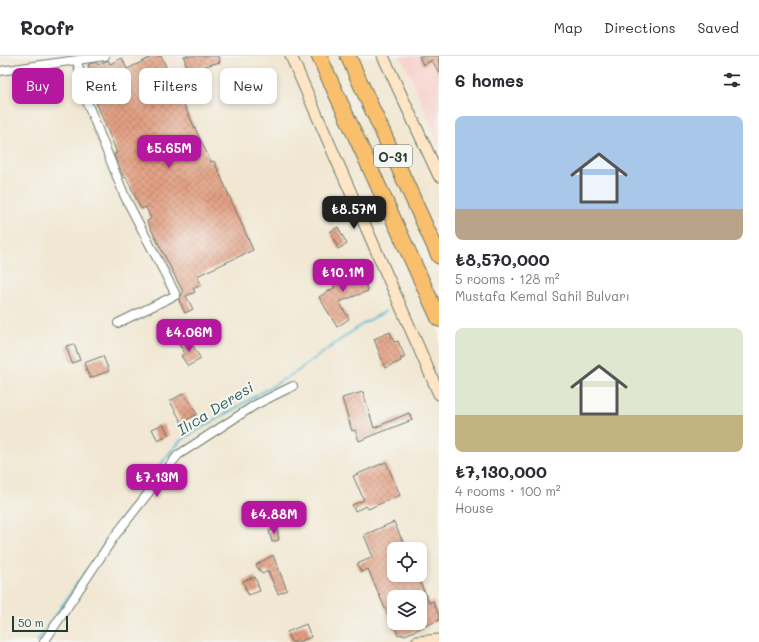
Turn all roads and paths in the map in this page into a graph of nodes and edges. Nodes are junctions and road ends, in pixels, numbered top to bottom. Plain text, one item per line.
1 (105, 56) edge
2 (291, 56) edge
3 (319, 56) edge
4 (348, 56) edge
5 (383, 56) edge
6 (49, 59) edge
7 (77, 60) junction
8 (0, 71) edge
9 (439, 176) edge
10 (439, 256) edge
11 (439, 319) edge
12 (118, 323) dead end
13 (293, 386) dead end
14 (439, 394) edge
15 (439, 640) edge
16 (44, 642) edge
17 (417, 642) edge

1 - 7 street
2 - 14 main road
3 - 11 highway, O-31
4 - 10 highway, O-31
5 - 9 main road
6 - 7 street
6 - 8 street
7 - 12 street
13 - 16 street
15 - 17 main road

